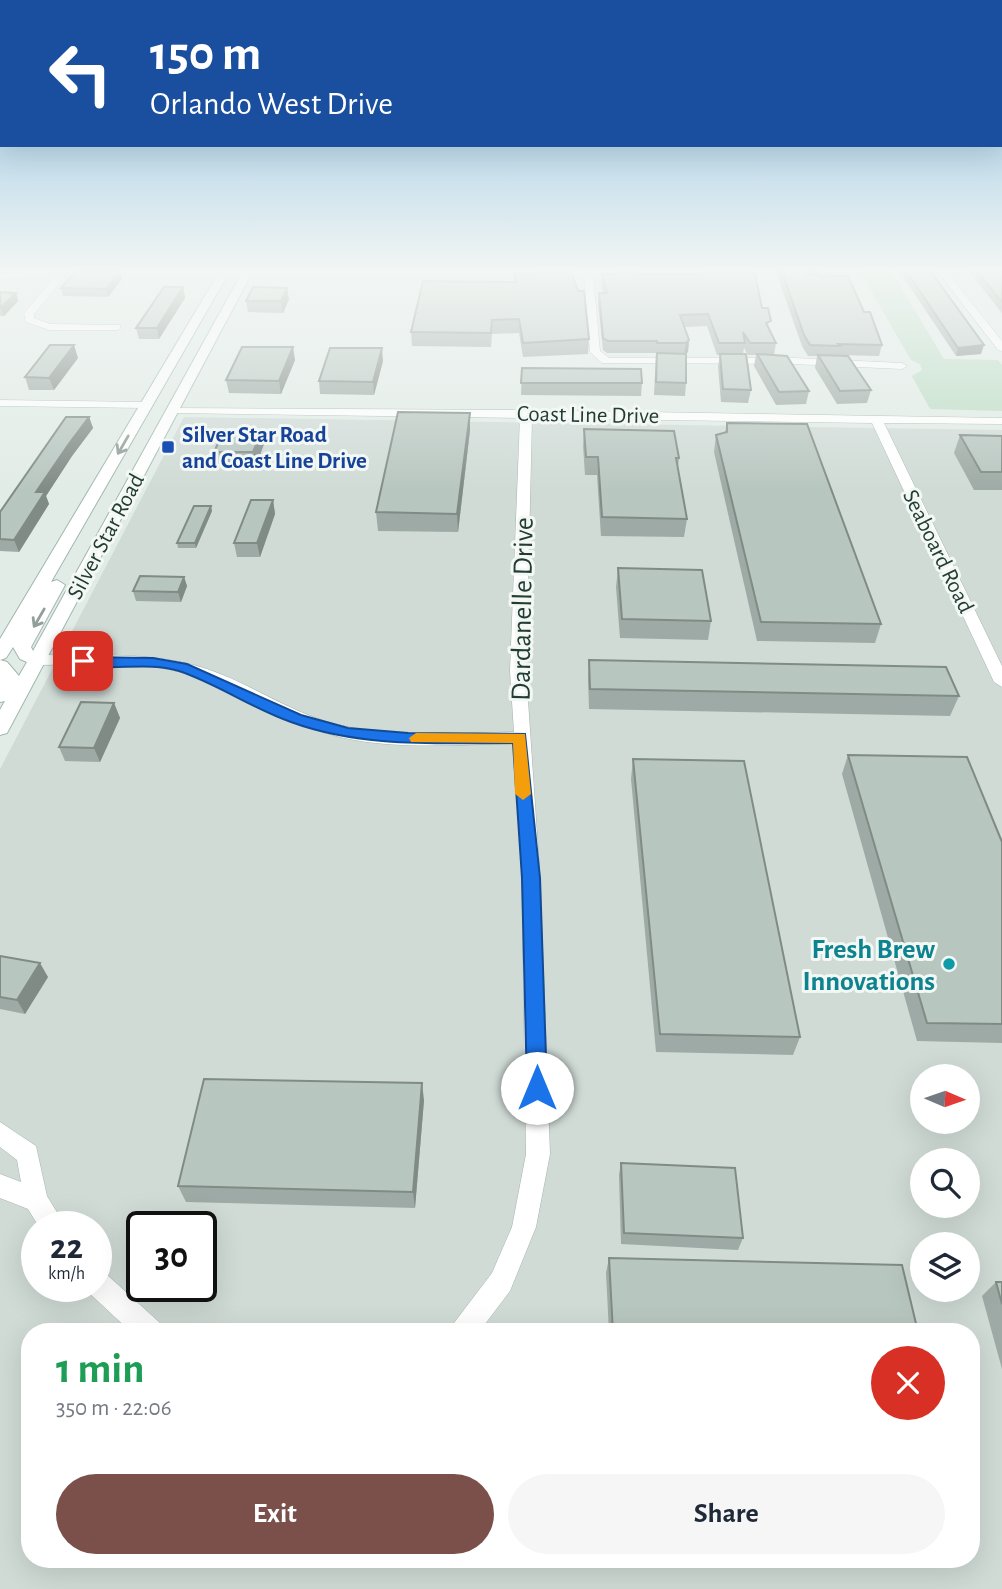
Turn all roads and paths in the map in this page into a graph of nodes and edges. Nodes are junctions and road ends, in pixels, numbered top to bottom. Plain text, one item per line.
1 (182, 343) edge
2 (194, 343) edge
3 (209, 343) edge
4 (594, 343) edge
5 (902, 366) dead end
6 (0, 403) edge
7 (144, 409) junction
8 (0, 410) edge
9 (173, 410) junction
10 (526, 413) junction
11 (876, 419) junction
12 (1002, 421) edge
13 (97, 489) junction
14 (128, 492) junction
15 (0, 654) edge
16 (38, 660) junction
17 (0, 666) edge
18 (1002, 682) edge
19 (0, 696) edge
20 (0, 728) edge
21 (520, 738) junction
22 (0, 1133) edge
23 (0, 1186) edge
24 (36, 1200) junction
25 (43, 1211) edge
26 (112, 1297) edge
27 (141, 1323) edge
28 (471, 1323) edge

1 - 7 main road, Silver Star Road
2 - 9 main road
3 - 9 main road, Silver Star Road
4 - 5 street
6 - 7 street
7 - 8 street
7 -> 13 main road, Silver Star Road
7 - 14 main road
9 - 10 street, Coast Line Drive
9 - 14 main road, Silver Star Road
10 - 11 street, Coast Line Drive
10 - 21 street, Dardanelle Drive
11 - 12 street, Coast Line Drive
11 - 18 street, Seaboard Road
13 - 15 main road, Silver Star Road
13 -> 16 main road
14 - 16 main road, Silver Star Road
16 - 20 main road, Silver Star Road
16 - 21 street
17 - 19 main road
21 - 28 street, Dardanelle Drive
22 - 24 street
23 - 24 street
24 - 25 street
26 - 27 street

